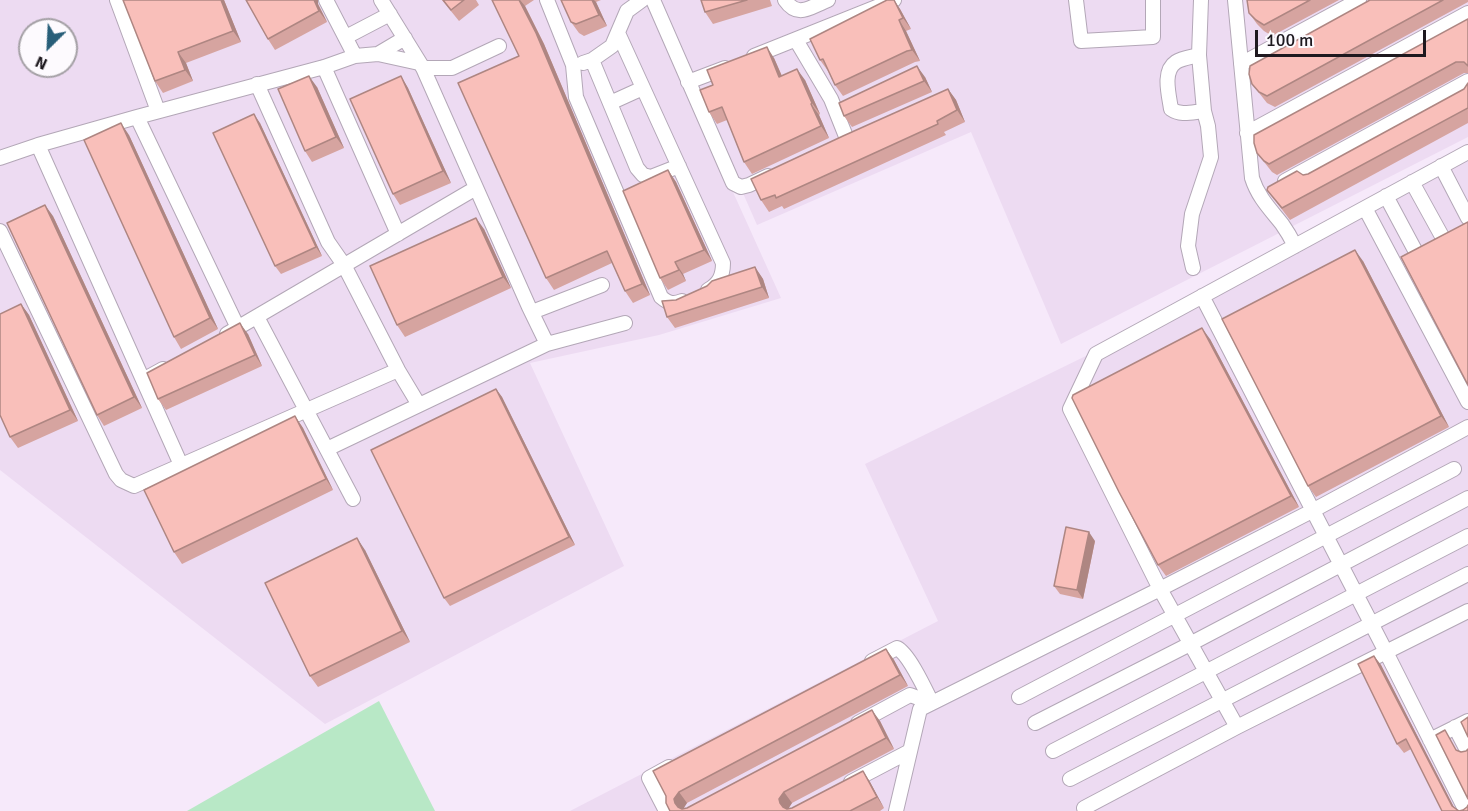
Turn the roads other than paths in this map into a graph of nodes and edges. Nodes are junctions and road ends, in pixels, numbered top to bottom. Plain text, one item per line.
1 (117, 0) edge
2 (326, 0) edge
3 (381, 0) edge
4 (547, 0) edge
5 (642, 0) edge
6 (653, 0) edge
7 (785, 0) edge
8 (828, 0) edge
9 (894, 0) edge
10 (1076, 0) edge
11 (1153, 0) edge
12 (1201, 0) edge
13 (1235, 0) edge
14 (1359, 0) edge
15 (1468, 13) edge
16 (390, 14) junction
17 (618, 33) junction
18 (346, 38) junction
19 (405, 38) junction
20 (796, 40) junction
21 (499, 46) dead end
22 (378, 54) junction
23 (1199, 55) junction
24 (355, 56) junction
25 (592, 60) junction
26 (1241, 64) junction
27 (573, 65) junction
28 (324, 66) junction
29 (421, 66) junction
30 (688, 81) junction
31 (1468, 81) edge
32 (257, 84) junction
33 (643, 88) junction
34 (1468, 92) edge
35 (610, 103) junction
36 (158, 111) junction
37 (1204, 111) junction
38 (136, 117) junction
39 (1247, 133) junction
40 (847, 139) edge
41 (38, 145) junction
42 (1468, 152) edge
43 (0, 158) edge
44 (679, 166) junction
45 (1441, 166) junction
46 (782, 170) edge
47 (1412, 182) junction
48 (476, 188) junction
49 (1386, 196) junction
50 (1270, 197) junction
51 (1365, 208) junction
52 (1468, 218) edge
53 (0, 231) edge
54 (398, 234) junction
55 (1443, 240) edge
56 (1295, 246) junction
57 (345, 265) junction
58 (1395, 265) junction
59 (1193, 268) dead end
60 (602, 285) dead end
61 (1202, 296) junction
62 (532, 312) junction
63 (257, 317) junction
64 (625, 323) dead end
65 (238, 328) junction
66 (217, 340) edge
67 (547, 344) junction
68 (175, 363) edge
69 (398, 370) junction
70 (143, 380) junction
71 (1468, 402) edge
72 (419, 405) junction
73 (306, 409) junction
74 (1468, 427) edge
75 (327, 449) junction
76 (180, 465) junction
77 (1454, 469) dead end
78 (1468, 498) edge
79 (353, 499) dead end
80 (1312, 511) junction
81 (1325, 535) junction
82 (1468, 536) edge
83 (1341, 565) junction
84 (1468, 574) edge
85 (1160, 589) junction
86 (1356, 594) junction
87 (1468, 611) edge
88 (1175, 616) junction
89 (1371, 624) junction
90 (1190, 644) junction
91 (1386, 652) junction
92 (856, 669) edge
93 (1206, 672) junction
94 (1018, 697) dead end
95 (1222, 701) junction
96 (932, 703) junction
97 (1035, 723) dead end
98 (1462, 724) edge
99 (1237, 727) junction
100 (848, 729) edge
101 (1430, 740) junction
102 (910, 751) junction
103 (1053, 751) dead end
104 (1468, 752) edge
105 (680, 762) edge
106 (1070, 779) dead end
107 (837, 789) edge
108 (1463, 790) edge
109 (1084, 808) dead end
110 (666, 811) edge
111 (896, 811) edge
112 (1466, 811) edge

1 - 36 lane
2 - 18 lane
3 - 16 lane
4 - 27 lane
5 - 17 lane
6 - 30 lane
7 - 8 lane
9 - 20 lane
10 - 11 lane
12 - 23 lane
13 - 26 lane
14 - 26 lane
15 - 39 lane
16 - 18 lane
16 - 19 lane
17 - 25 lane
17 - 33 lane
18 - 24 lane
19 - 22 lane
19 - 29 lane
20 - 30 lane
20 - 40 lane
21 - 29 lane
22 - 24 lane
22 - 29 lane
23 - 37 lane
23 - 37 lane
24 - 28 lane
25 - 27 lane
25 - 35 lane
26 - 39 lane
27 - 44 lane
28 - 32 lane
28 - 54 lane
29 - 48 lane
30 - 46 lane
31 - 50 lane
32 - 36 lane
32 - 57 lane
33 - 35 lane
33 - 44 lane
34 - 50 lane
35 - 44 lane
36 - 38 lane
37 - 59 lane
38 - 41 lane
38 - 65 lane
39 - 50 lane
41 - 43 lane
41 - 70 lane
42 - 45 lane
45 - 47 lane
45 - 52 lane
47 - 49 lane
47 - 55 lane
48 - 54 lane
48 - 62 lane
49 - 51 lane
49 - 55 lane
50 - 56 lane
51 - 56 lane
51 - 58 lane
53 - 76 lane
54 - 57 lane
55 - 58 lane
56 - 61 lane
57 - 63 lane
57 - 69 lane
58 - 71 lane
60 - 62 lane
61 - 80 lane
61 - 85 lane
62 - 67 lane
63 - 65 lane
63 - 73 lane
64 - 67 lane
65 - 66 lane
67 - 72 lane
68 - 70 lane
69 - 72 lane
69 - 73 lane
70 - 76 lane
72 - 75 lane
73 - 75 lane
73 - 76 lane
74 - 80 lane
75 - 79 lane
77 - 81 lane
78 - 83 lane
80 - 81 lane
80 - 85 lane
81 - 83 lane
81 - 88 lane
82 - 86 lane
83 - 86 lane
83 - 90 lane
84 - 89 lane
85 - 88 lane
85 - 96 lane
86 - 89 lane
86 - 93 lane
87 - 91 lane
88 - 90 lane
88 - 94 lane
89 - 91 lane
89 - 95 lane
90 - 93 lane
90 - 97 lane
91 - 99 lane
91 - 101 lane
92 - 96 lane
93 - 95 lane
93 - 103 lane
95 - 99 lane
95 - 106 lane
96 - 100 lane
96 - 102 lane
98 - 101 lane
98 - 104 lane
99 - 109 lane
101 - 108 lane
102 - 107 lane
102 - 111 lane
105 - 110 lane
108 - 112 lane

